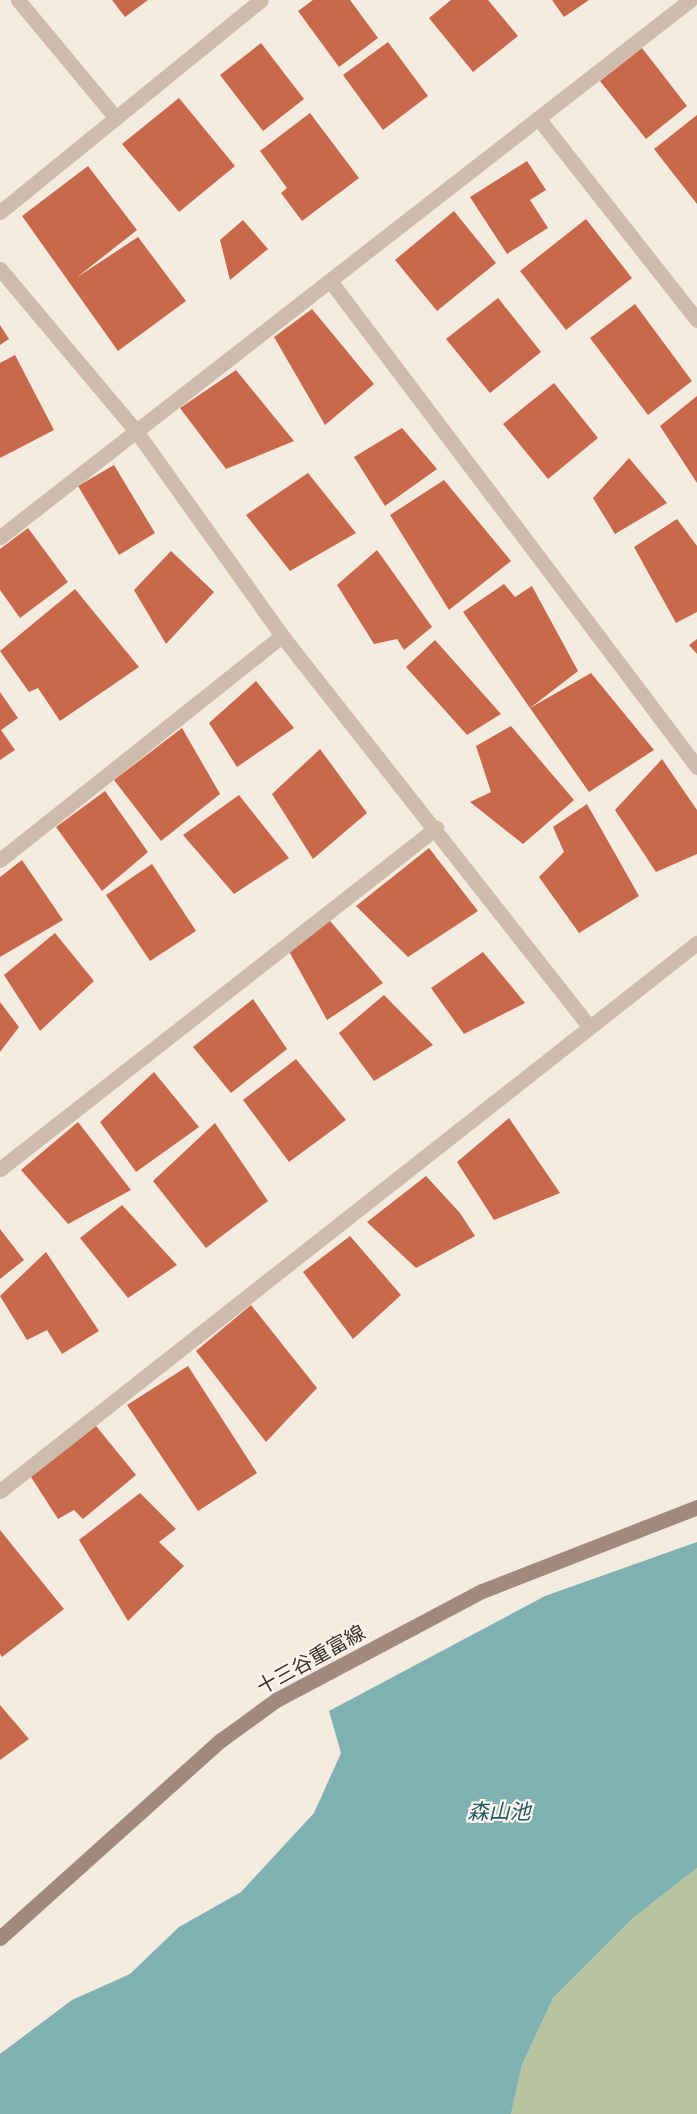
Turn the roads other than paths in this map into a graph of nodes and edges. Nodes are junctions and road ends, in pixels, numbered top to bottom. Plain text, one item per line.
1 (18, 0) edge
2 (261, 0) edge
3 (690, 0) edge
4 (116, 118) junction
5 (538, 118) junction
6 (0, 212) edge
7 (0, 269) edge
8 (331, 282) junction
9 (697, 320) edge
10 (136, 431) junction
11 (0, 537) edge
12 (282, 636) junction
13 (697, 767) edge
14 (436, 828) junction
15 (0, 860) edge
16 (697, 944) edge
17 (589, 1026) junction
18 (0, 1169) edge
19 (0, 1491) edge
20 (697, 1506) edge
21 (0, 1938) edge

1 - 4 street
2 - 4 street
3 - 5 street
4 - 6 street
5 - 8 street
5 - 9 street
7 - 10 street
8 - 10 street
8 - 13 street
10 - 11 street
10 - 12 street
12 - 14 street
12 - 15 street
14 - 17 street
14 - 18 street
16 - 17 street
17 - 19 street
20 - 21 main road, 十三谷重富線

